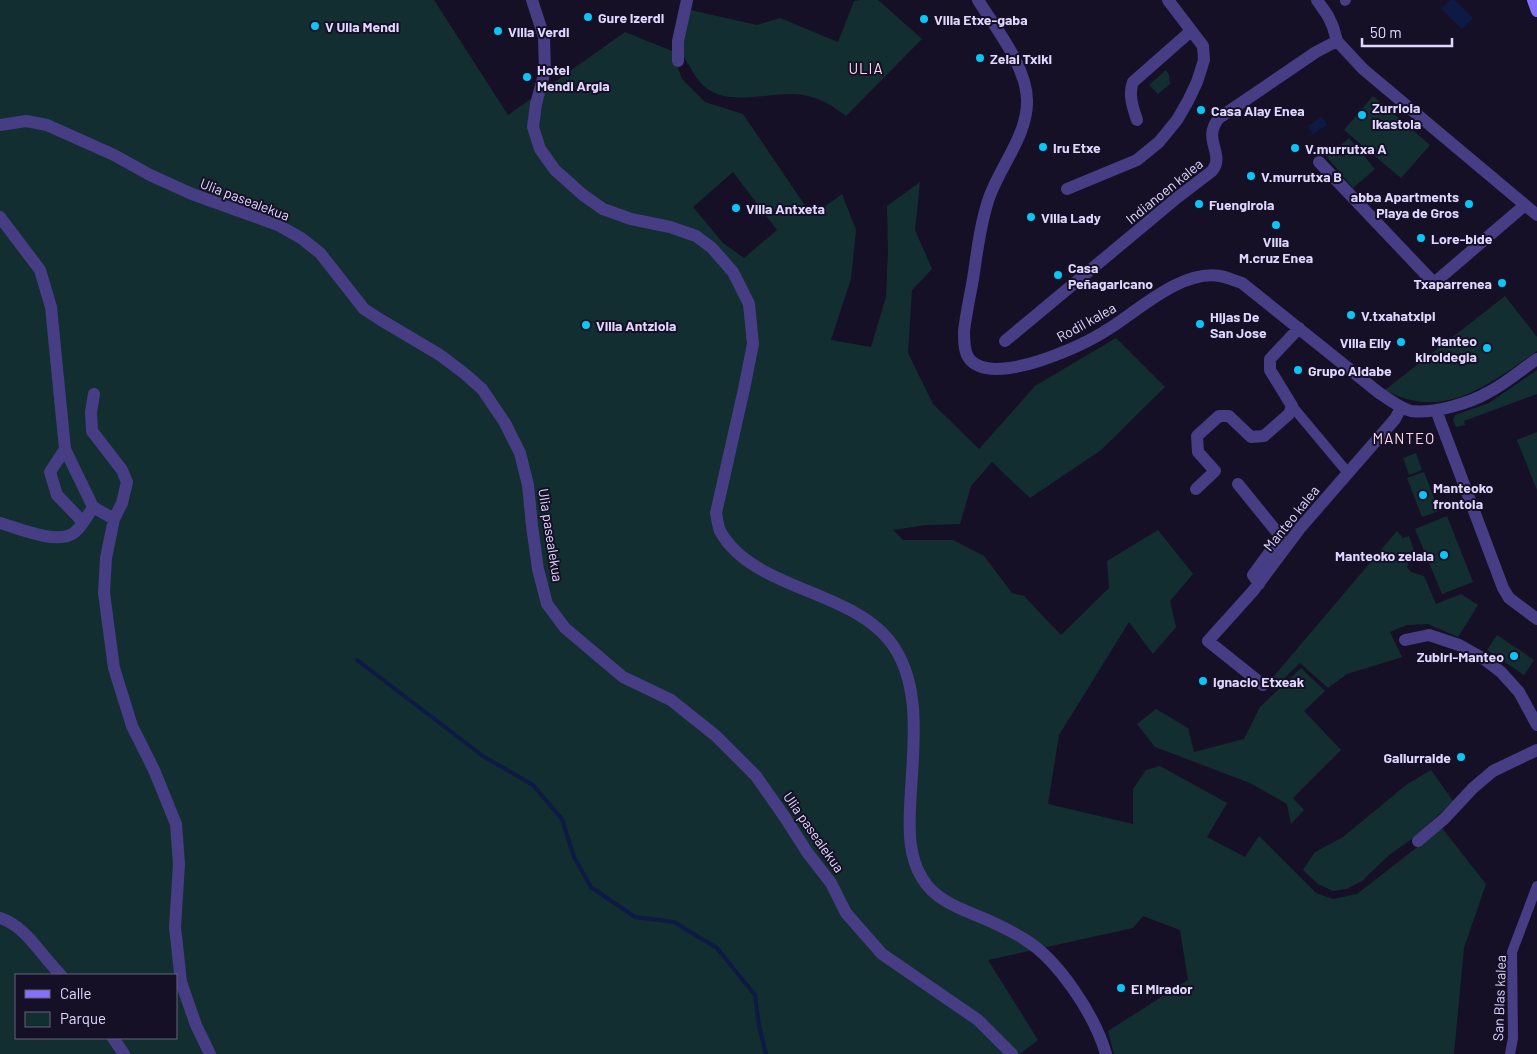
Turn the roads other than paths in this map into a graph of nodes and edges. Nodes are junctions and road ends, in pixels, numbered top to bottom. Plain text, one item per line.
1 (532, 0) edge
2 (688, 0) edge
3 (978, 0) edge
4 (1168, 0) edge
5 (1317, 0) edge
6 (1533, 0) edge
7 (1537, 11) edge
8 (1191, 31) junction
9 (1337, 41) junction
10 (678, 61) dead end
11 (1137, 120) dead end
12 (0, 125) edge
13 (1319, 162) dead end
14 (1067, 189) dead end
15 (1525, 205) junction
16 (1537, 215) edge
17 (0, 218) edge
18 (1296, 325) junction
19 (1005, 340) dead end
20 (1537, 359) edge
21 (94, 394) dead end
22 (1292, 406) junction
23 (1401, 408) junction
24 (1436, 410) junction
25 (65, 449) junction
26 (1348, 473) junction
27 (1238, 484) dead end
28 (1196, 489) dead end
29 (93, 507) junction
30 (114, 519) junction
31 (83, 522) junction
32 (0, 523) edge
33 (1259, 584) junction
34 (1537, 619) edge
35 (1405, 640) dead end
36 (1263, 685) dead end
37 (1537, 725) edge
38 (1537, 750) edge
39 (1418, 841) dead end
40 (1537, 886) edge
41 (0, 918) edge
42 (60, 974) edge
43 (114, 1039) edge
44 (124, 1054) edge
45 (210, 1054) edge
46 (1012, 1054) edge
47 (1106, 1054) edge
48 (1510, 1054) edge

1 - 47 street
2 - 10 street
3 - 18 street, Rodil kalea
4 - 8 street
5 - 9 street
6 - 7 main road
8 - 11 street
8 - 14 street
9 - 15 street
9 - 19 street, Indianoen kalea
12 - 46 street, Ulia pasealekua
13 - 15 street
15 - 16 street
17 - 25 street
18 - 22 street
18 - 23 street, Rodil kalea
20 - 24 street
21 - 30 street
22 - 26 street
22 - 28 street
23 - 24 street
23 - 26 street, Manteo kalea
24 - 34 street
25 - 29 street
25 - 31 street
26 - 33 street, Manteo kalea
27 - 33 street, Manteo kalea
29 - 30 street
29 - 31 street
30 - 45 street
31 - 32 street
33 - 36 street, Manteo kalea
35 - 37 street
38 - 39 street
40 - 48 street, San Blas kalea
41 - 42 street
43 - 44 street

